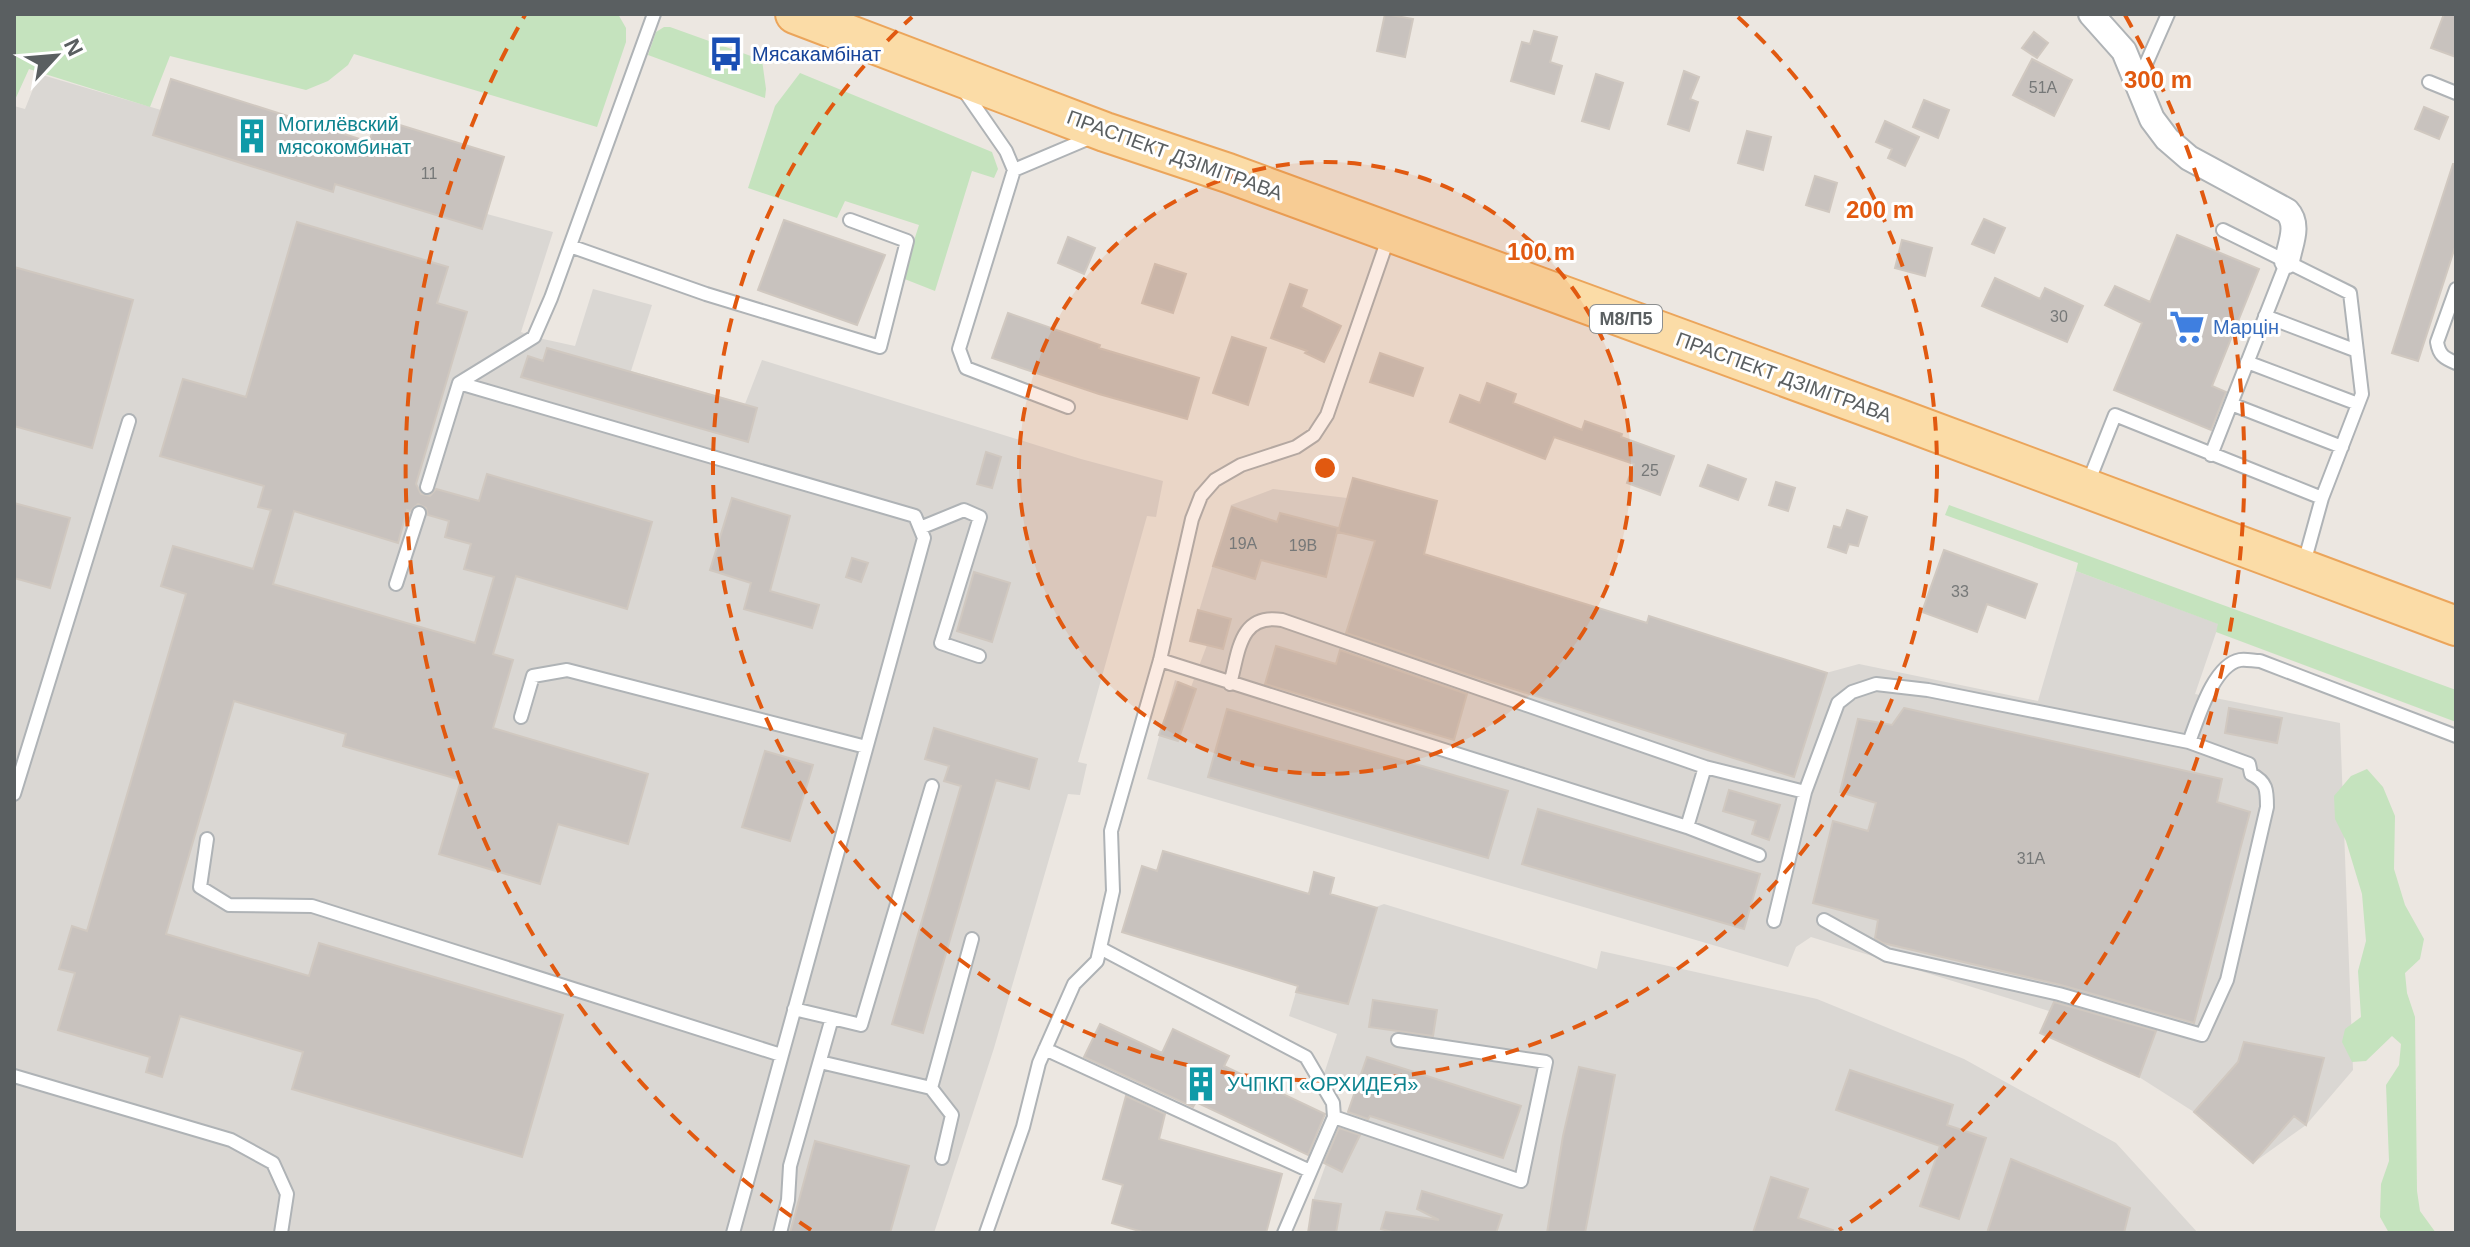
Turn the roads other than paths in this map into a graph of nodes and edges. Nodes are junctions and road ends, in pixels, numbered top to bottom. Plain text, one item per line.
1 (654, 14) edge
2 (795, 14) edge
3 (2091, 14) edge
4 (2168, 14) edge
5 (952, 73) junction
6 (2138, 82) junction
7 (2429, 82) dead end
8 (2456, 93) edge
9 (1105, 132) junction
10 (1014, 170) junction
11 (850, 220) dead end
12 (2223, 230) dead end
13 (1390, 233) junction
14 (570, 246) junction
15 (2287, 261) junction
16 (2456, 289) edge
17 (2265, 316) junction
18 (2357, 351) junction
19 (2247, 362) junction
20 (2456, 363) edge
21 (459, 383) junction
22 (2231, 404) junction
23 (2358, 404) junction
24 (1068, 407) dead end
25 (129, 421) dead end
26 (2342, 447) junction
27 (2211, 455) junction
28 (427, 487) dead end
29 (2086, 489) junction
30 (2322, 498) junction
31 (419, 513) dead end
32 (920, 528) junction
33 (2302, 570) junction
34 (396, 584) dead end
35 (2456, 626) edge
36 (979, 656) dead end
37 (1160, 660) junction
38 (1230, 684) junction
39 (521, 717) dead end
40 (2456, 736) edge
41 (2189, 742) junction
42 (866, 747) junction
43 (1705, 767) junction
44 (932, 786) dead end
45 (1805, 792) junction
46 (14, 794) edge
47 (1687, 827) junction
48 (207, 839) dead end
49 (1759, 855) dead end
50 (1824, 920) dead end
51 (1774, 921) dead end
52 (972, 939) dead end
53 (1100, 948) junction
54 (794, 1009) junction
55 (832, 1018) junction
56 (1398, 1040) dead end
57 (1045, 1049) junction
58 (781, 1055) junction
59 (820, 1062) junction
60 (14, 1076) edge
61 (931, 1088) junction
62 (1334, 1117) junction
63 (942, 1158) dead end
64 (1310, 1171) junction
65 (281, 1233) edge
66 (733, 1233) edge
67 (780, 1233) edge
68 (986, 1233) edge
69 (1284, 1233) edge

1 - 14 lane
2 - 5 main road, ПРАСПЕКТ ДЗІМІТРАВА / М8/П5
3 - 6 street
4 - 6 lane
5 - 9 main road, ПРАСПЕКТ ДЗІМІТРАВА / М8/П5
5 - 10 lane
6 - 15 street
7 - 8 lane
9 - 10 lane
9 - 13 main road, ПРАСПЕКТ ДЗІМІТРАВА / М8/П5
10 - 24 lane
11 - 14 lane
12 - 15 lane
13 - 29 main road, ПРАСПЕКТ ДЗІМІТРАВА / М8/П5
13 - 37 lane
14 - 21 lane
15 - 17 lane
15 - 18 lane
16 - 20 lane
17 - 18 lane
17 - 19 lane
18 - 23 lane
19 - 22 lane
19 - 23 lane
21 - 28 lane
21 - 32 lane
22 - 26 lane
22 - 27 lane
23 - 26 lane
25 - 46 lane
26 - 30 lane
27 - 29 lane
27 - 30 lane
29 - 33 main road, ПРАСПЕКТ ДЗІМІТРАВА / М8/П5
30 - 33 lane
31 - 34 lane
32 - 36 lane
32 - 42 lane
33 - 35 main road, ПРАСПЕКТ ДЗІМІТРАВА / М8/П5
37 - 38 lane
37 - 53 lane
38 - 43 lane
38 - 47 lane
39 - 42 lane
40 - 41 lane
41 - 45 lane
41 - 50 lane
42 - 54 lane
43 - 45 lane
43 - 47 lane
44 - 55 lane
45 - 51 lane
47 - 49 lane
48 - 58 lane
52 - 61 lane
53 - 57 lane
53 - 62 lane
54 - 55 lane
54 - 58 lane
55 - 59 lane
56 - 62 lane
57 - 64 lane
57 - 68 lane
58 - 66 lane
59 - 61 lane
59 - 67 lane
60 - 65 lane
61 - 63 lane
62 - 64 lane
64 - 69 lane

